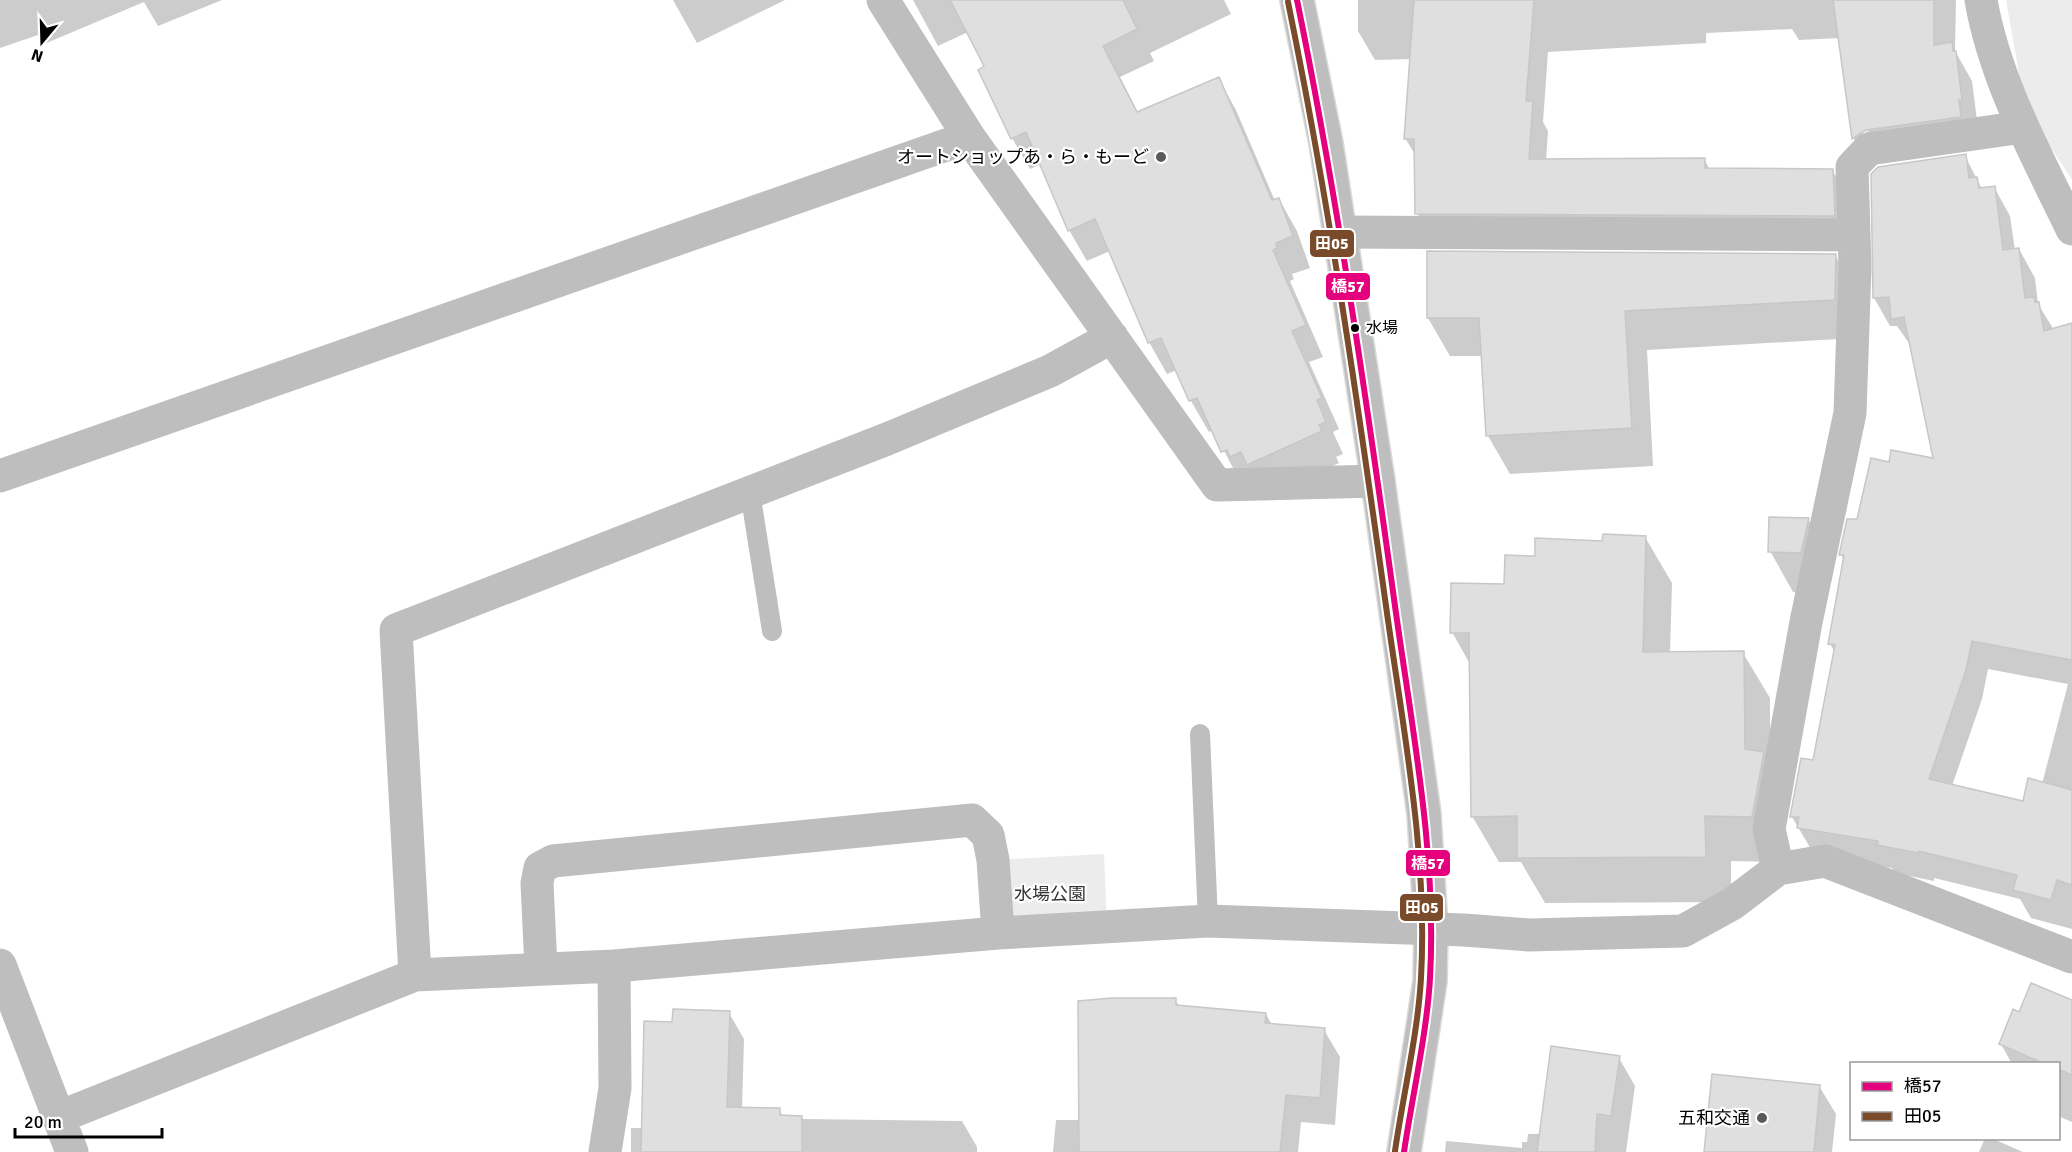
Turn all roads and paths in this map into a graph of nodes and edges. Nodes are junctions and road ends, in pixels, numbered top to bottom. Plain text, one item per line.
1 (883, 0) edge
2 (1297, 0) edge
3 (1981, 0) edge
4 (2023, 127) junction
5 (969, 137) junction
6 (2072, 229) edge
7 (1339, 232) junction
8 (1853, 235) junction
9 (1112, 337) junction
10 (0, 476) edge
11 (1378, 481) junction
12 (750, 492) junction
13 (772, 631) dead end
14 (1200, 734) dead end
15 (1778, 869) junction
16 (1208, 921) junction
17 (1431, 929) junction
18 (998, 933) junction
19 (2072, 957) edge
20 (0, 965) edge
21 (614, 966) junction
22 (541, 968) junction
23 (415, 975) junction
24 (59, 1117) junction
25 (72, 1152) edge
26 (605, 1152) edge
27 (1404, 1152) edge

1 - 5 street
2 - 7 street
3 - 4 street
4 - 6 street
4 - 8 street
5 - 9 street
5 - 10 street
7 - 8 street
7 - 11 street
8 - 15 street
9 - 11 street
9 - 12 street
11 - 17 street
12 - 13 lane
12 - 23 street
14 - 16 lane
15 - 17 street
15 - 19 street
16 - 17 street
16 - 18 street
17 - 27 street
18 - 21 street
18 - 22 street
20 - 24 street
21 - 22 street
21 - 26 street
22 - 23 street
23 - 24 street
24 - 25 street

